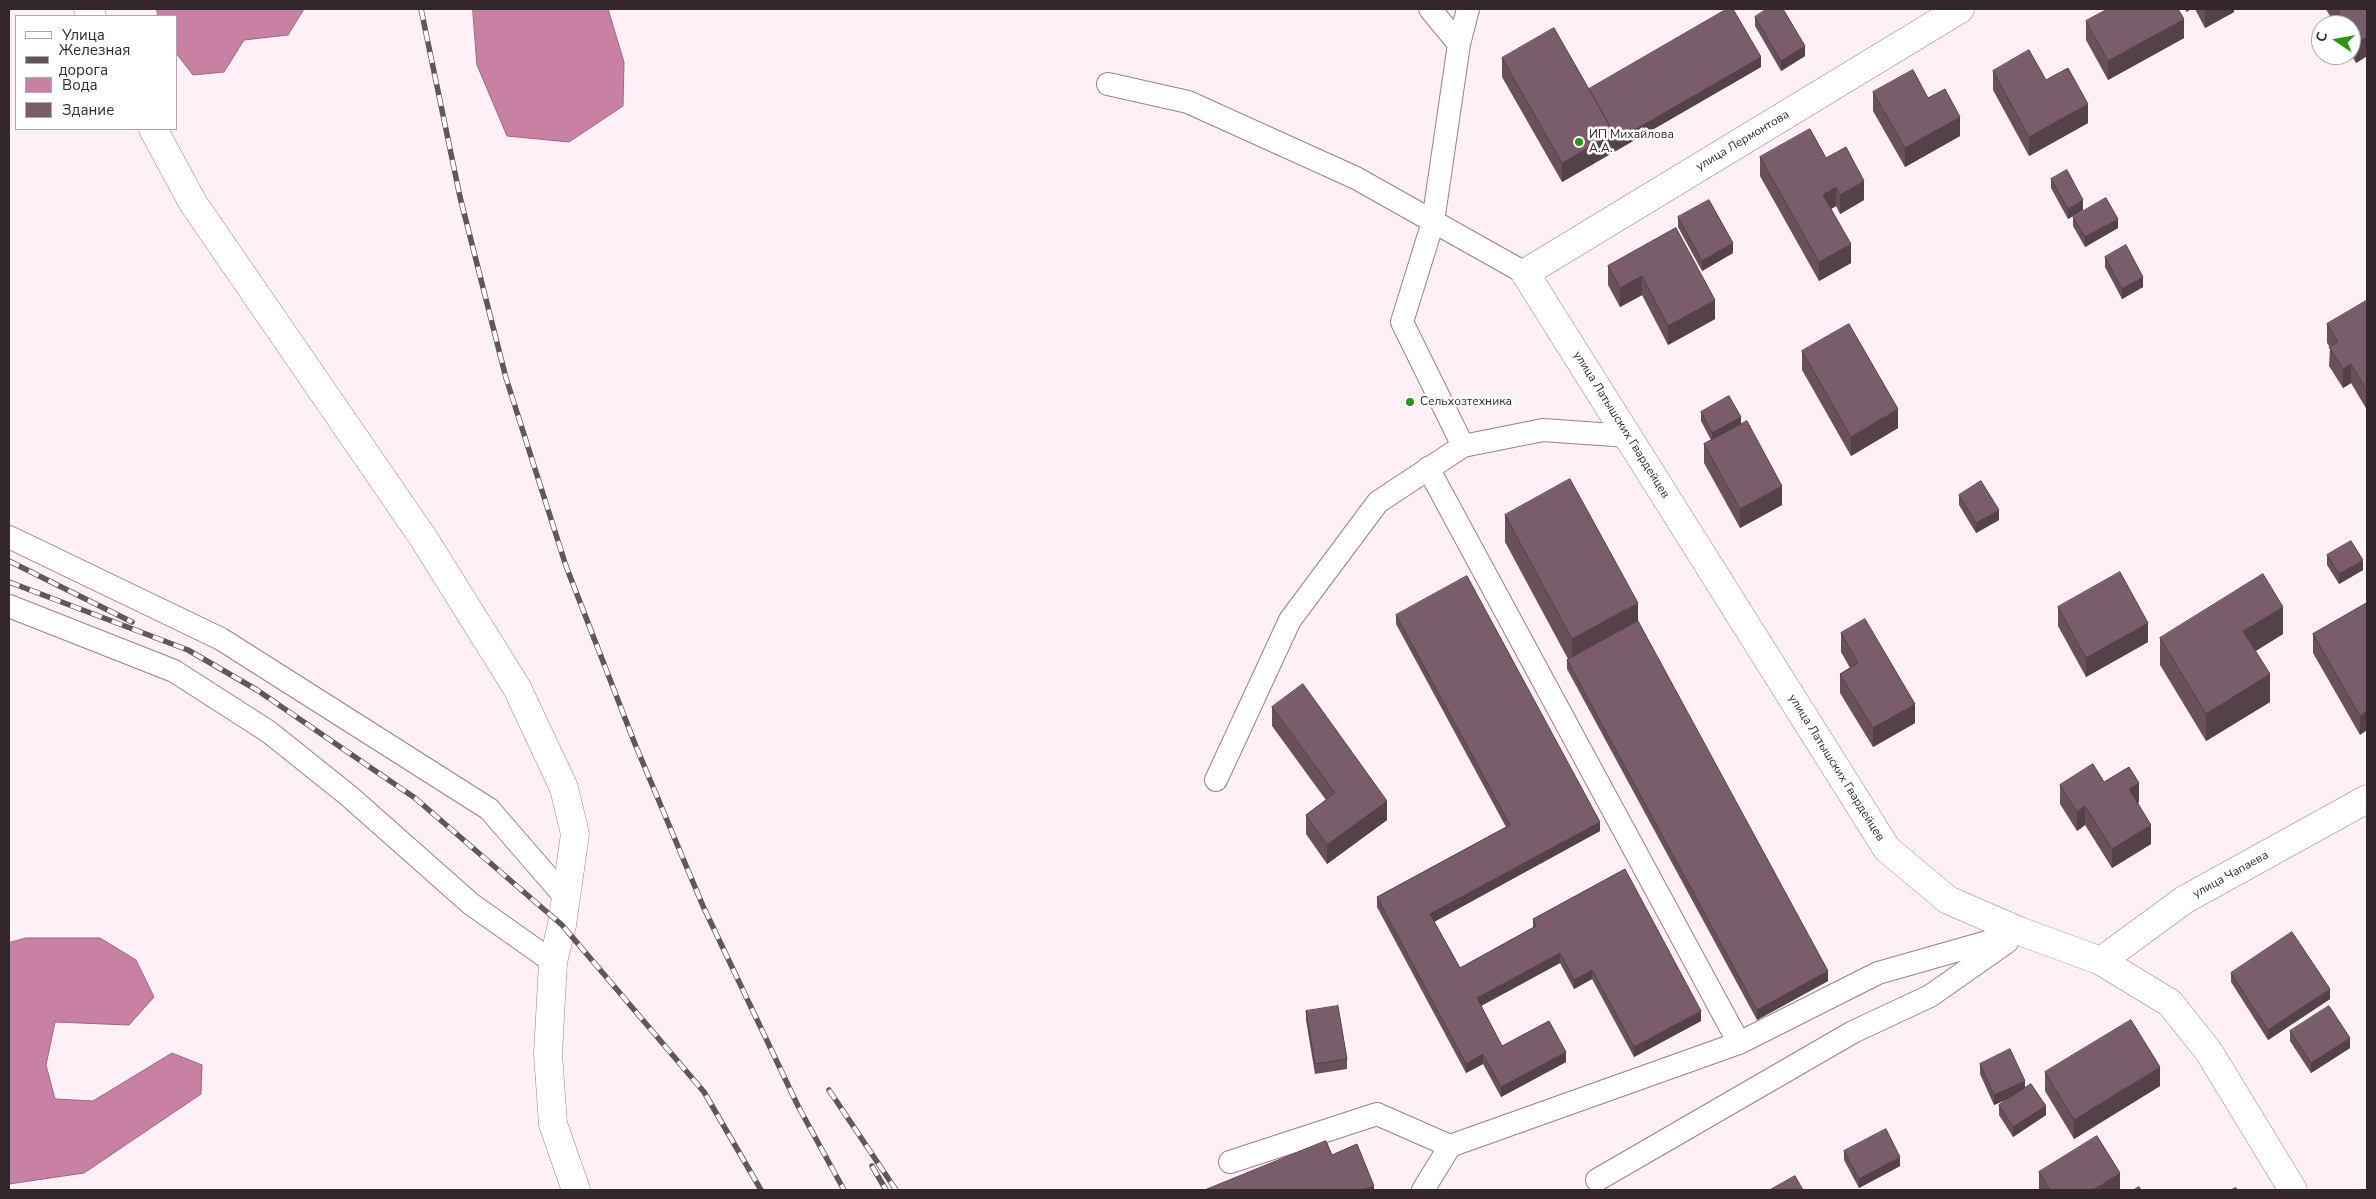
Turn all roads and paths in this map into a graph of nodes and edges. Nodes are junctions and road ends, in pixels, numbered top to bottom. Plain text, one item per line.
1 (1430, 9) edge
2 (1468, 9) edge
3 (1960, 9) edge
4 (1459, 44) junction
5 (1108, 84) dead end
6 (154, 130) edge
7 (1433, 222) junction
8 (1525, 273) junction
9 (1628, 436) junction
10 (1462, 446) junction
11 (1428, 468) junction
12 (9, 537) edge
13 (9, 606) edge
14 (1216, 780) dead end
15 (2367, 799) edge
16 (566, 898) junction
17 (2022, 932) junction
18 (2101, 961) junction
19 (553, 962) junction
20 (1739, 1043) junction
21 (1450, 1146) junction
22 (1230, 1162) dead end
23 (1598, 1180) dead end
24 (576, 1190) edge
25 (1423, 1190) edge
26 (2292, 1190) edge

1 - 4 lane
2 - 4 lane
3 - 8 street, улица Лермонтова
4 - 7 lane
5 - 7 lane
6 - 16 street
7 - 8 lane
7 - 10 lane
8 - 9 street, улица Латышских Гвардейцев
9 - 10 lane
9 - 17 street, улица Латышских Гвардейцев
10 - 11 lane
11 - 14 lane
11 - 20 lane
12 - 16 lane
13 - 19 lane
15 - 18 street, улица Чапаева
16 - 19 street
17 - 18 street, улица Латышских Гвардейцев
17 - 20 lane
17 - 23 lane
18 - 26 street, улица Латышских Гвардейцев
19 - 24 street
20 - 21 lane
21 - 22 lane
21 - 25 lane

